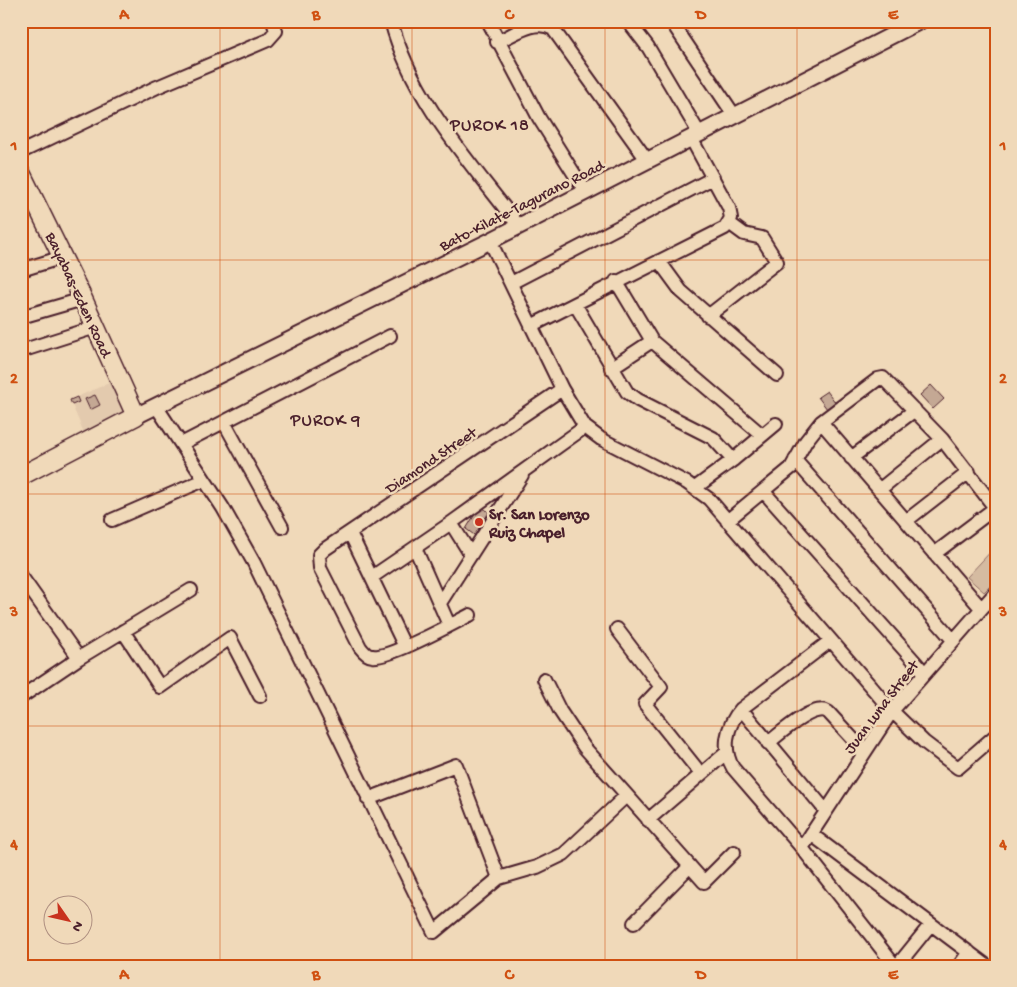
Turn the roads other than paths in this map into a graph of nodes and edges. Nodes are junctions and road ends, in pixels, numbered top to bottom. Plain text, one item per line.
1 (273, 21) edge
2 (391, 21) edge
3 (488, 21) edge
4 (628, 21) edge
5 (671, 21) edge
6 (920, 21) edge
7 (497, 42) junction
8 (734, 115) junction
9 (695, 136) junction
10 (21, 152) edge
11 (647, 160) junction
12 (22, 176) edge
13 (714, 178) junction
14 (585, 192) junction
15 (729, 223) junction
16 (518, 226) junction
17 (490, 241) junction
18 (63, 257) junction
19 (659, 261) junction
20 (21, 270) edge
21 (616, 282) junction
22 (511, 283) junction
23 (83, 299) junction
24 (575, 304) junction
25 (708, 316) junction
26 (21, 317) edge
27 (531, 326) junction
28 (96, 327) junction
29 (390, 336) dead end
30 (652, 341) junction
31 (21, 351) edge
32 (611, 368) junction
33 (777, 375) dead end
34 (562, 389) junction
35 (156, 406) junction
36 (915, 410) junction
37 (136, 416) junction
38 (224, 422) junction
39 (822, 422) junction
40 (776, 424) dead end
41 (585, 427) junction
42 (762, 435) junction
43 (942, 439) junction
44 (181, 444) junction
45 (851, 458) junction
46 (733, 460) junction
47 (795, 460) junction
48 (526, 469) junction
49 (969, 472) junction
50 (21, 476) edge
51 (204, 480) junction
52 (695, 488) junction
53 (879, 490) junction
54 (764, 492) junction
55 (995, 508) edge
56 (112, 520) dead end
57 (727, 521) junction
58 (906, 521) junction
59 (451, 523) junction
60 (282, 527) dead end
61 (350, 533) junction
62 (415, 548) junction
63 (934, 554) junction
64 (472, 555) junction
65 (21, 576) edge
66 (372, 577) junction
67 (191, 590) dead end
68 (996, 592) edge
69 (440, 603) junction
70 (981, 608) junction
71 (470, 615) dead end
72 (450, 625) junction
73 (617, 629) dead end
74 (123, 631) junction
75 (953, 640) junction
76 (830, 641) junction
77 (405, 646) junction
78 (79, 658) junction
79 (924, 672) junction
80 (544, 679) dead end
81 (260, 696) dead end
82 (21, 697) edge
83 (741, 709) junction
84 (892, 711) junction
85 (996, 735) edge
86 (768, 743) junction
87 (864, 751) junction
88 (726, 753) junction
89 (701, 774) junction
90 (626, 796) junction
91 (368, 800) junction
92 (826, 811) junction
93 (648, 820) junction
94 (812, 834) junction
95 (802, 848) junction
96 (734, 852) dead end
97 (690, 866) junction
98 (499, 878) junction
99 (634, 923) dead end
100 (931, 924) junction
101 (969, 952) junction
102 (896, 966) edge
103 (958, 966) edge
104 (987, 966) edge

1 - 10 street
2 - 16 street
3 - 7 street
4 - 9 street
5 - 8 street
6 - 8 street, Bato-Kilate-Tagurano Road
7 - 11 street
7 - 14 street
8 - 9 street, Bato-Kilate-Tagurano Road
9 - 11 street, Bato-Kilate-Tagurano Road
9 - 13 street
11 - 14 street, Bato-Kilate-Tagurano Road
12 - 18 main road, Bayabas-Eden Road
13 - 15 street
13 - 22 street
14 - 16 street, Bato-Kilate-Tagurano Road
15 - 19 street
15 - 25 street
16 - 17 street, Bato-Kilate-Tagurano Road
17 - 22 street
17 - 35 street, Bato-Kilate-Tagurano Road
18 - 20 street
18 - 23 main road, Bayabas-Eden Road
19 - 21 street
19 - 25 street
21 - 24 street
21 - 30 street
22 - 27 street
23 - 26 street
23 - 28 main road, Bayabas-Eden Road
24 - 27 street
24 - 32 street
25 - 33 street
27 - 34 street
28 - 31 street
28 - 37 main road, Bayabas-Eden Road
29 - 38 street
30 - 32 street
30 - 42 street
32 - 46 street
34 - 41 street
34 - 61 street, Diamond Street
35 - 37 street, Bato-Kilate-Tagurano Road
35 - 44 street
36 - 39 street
36 - 43 street
36 - 45 street
37 - 50 main road
38 - 44 street
38 - 60 street
39 - 45 street
39 - 47 street
40 - 42 street
41 - 48 street
41 - 52 street
42 - 46 street
43 - 49 street
43 - 53 street
44 - 51 street
45 - 53 street
46 - 52 street
47 - 54 street
47 - 75 street
48 - 59 street
48 - 64 street
49 - 55 street
49 - 58 street
51 - 56 street
51 - 91 street
52 - 57 street
53 - 58 street
54 - 57 street
54 - 79 street
55 - 63 street
57 - 76 street
58 - 63 street
59 - 62 street
59 - 64 street
61 - 66 street
61 - 77 street, Diamond Street
62 - 66 street
62 - 69 street
63 - 70 street
64 - 69 street
65 - 78 street
66 - 77 street
67 - 74 street
68 - 70 street, Juan Luna Street
69 - 72 street
70 - 75 street, Juan Luna Street
71 - 72 street
72 - 77 street
73 - 89 street
74 - 78 street
74 - 81 street
75 - 79 street, Juan Luna Street
76 - 83 street
76 - 84 street
78 - 82 street
79 - 84 street, Juan Luna Street
80 - 90 street
83 - 86 street
83 - 88 street
84 - 85 street
84 - 87 street, Juan Luna Street
86 - 87 street
86 - 92 street
87 - 92 street, Juan Luna Street
88 - 89 street
88 - 95 street
89 - 93 street
90 - 93 street
90 - 98 street
91 - 98 street
91 - 98 street
92 - 94 street, Juan Luna Street
93 - 97 street
94 - 95 street, Juan Luna Street
94 - 100 street
95 - 102 street
96 - 97 street
97 - 99 street
100 - 101 street
100 - 102 street
101 - 103 street
101 - 104 street

